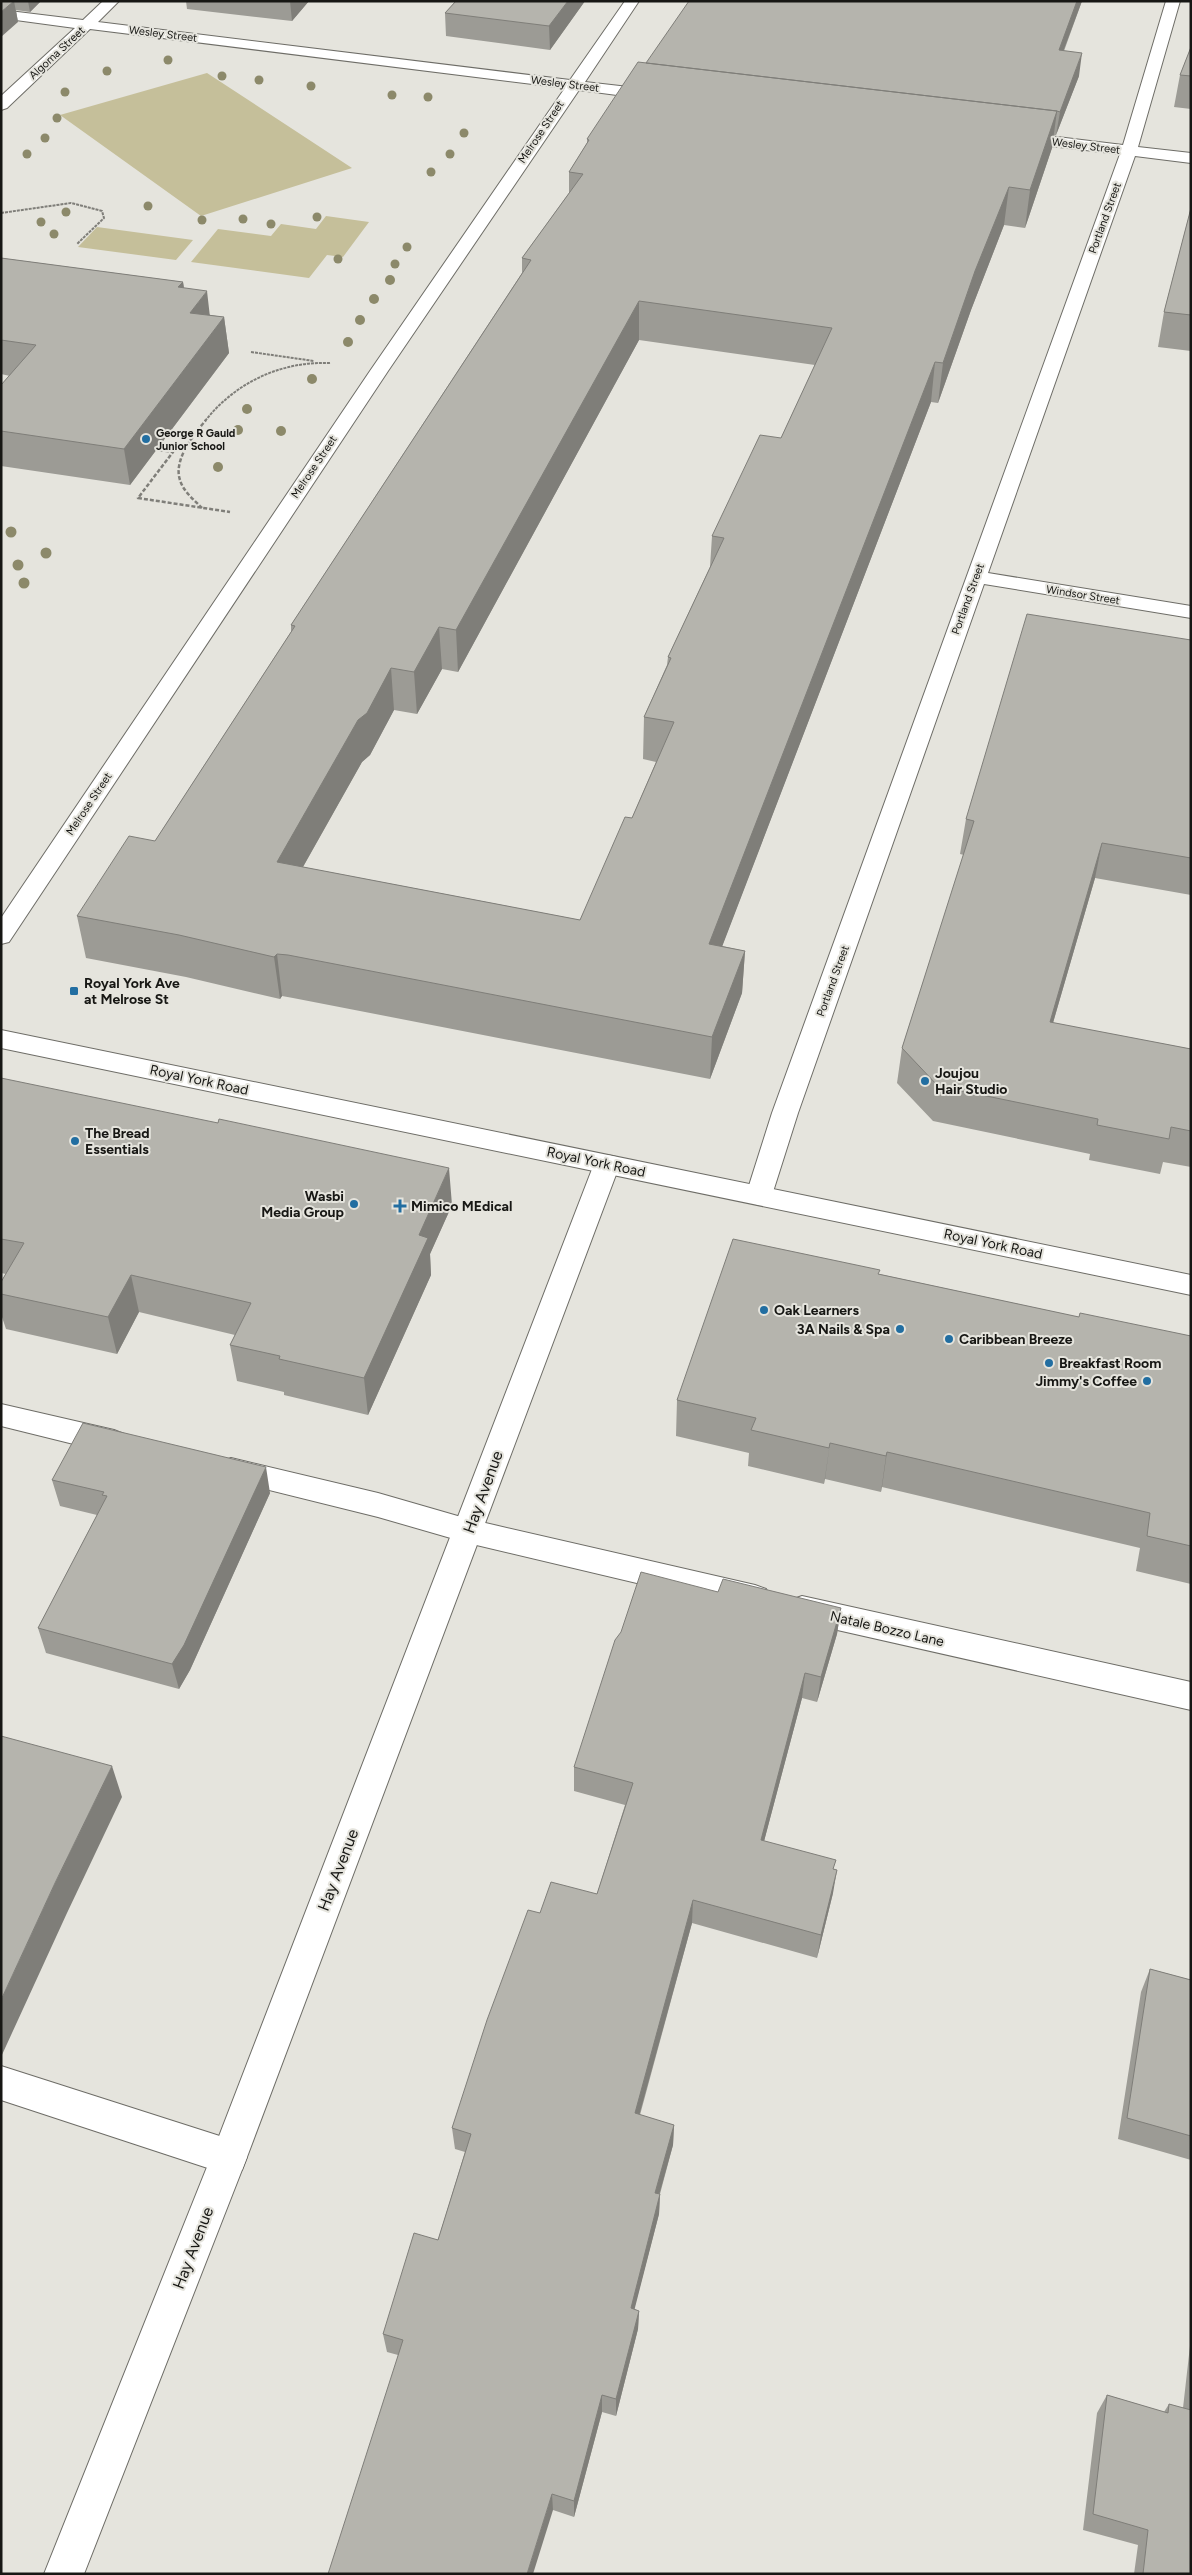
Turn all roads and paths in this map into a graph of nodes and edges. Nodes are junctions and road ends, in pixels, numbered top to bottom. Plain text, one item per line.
1 (112, 1) edge
2 (632, 1) edge
3 (1173, 1) edge
4 (1, 14) edge
5 (88, 24) junction
6 (573, 86) junction
7 (673, 97) edge
8 (1, 105) edge
9 (998, 135) edge
10 (1129, 151) junction
11 (1191, 158) edge
12 (1, 212) edge
13 (77, 244) dead end
14 (251, 352) dead end
15 (322, 362) junction
16 (331, 364) dead end
17 (148, 448) edge
18 (202, 508) junction
19 (236, 513) dead end
20 (976, 577) junction
21 (1191, 612) edge
22 (1, 936) edge
23 (1, 1039) edge
24 (606, 1164) junction
25 (759, 1195) junction
26 (1191, 1285) edge
27 (1, 1415) edge
28 (137, 1447) edge
29 (204, 1463) edge
30 (468, 1531) junction
31 (1191, 1696) edge
32 (1, 2083) edge
33 (229, 2157) junction
34 (64, 2574) edge

1 - 5 street, Algoma Street
2 - 6 street, Melrose Street
3 - 10 street, Portland Street
4 - 5 street, Wesley Street
5 - 6 street, Wesley Street
5 - 8 street, Algoma Street
6 - 7 street, Wesley Street
6 - 22 street, Melrose Street
9 - 10 street, Wesley Street
10 - 11 street, Wesley Street
10 - 20 street, Portland Street
12 - 13 path
14 - 15 path
15 - 16 path
15 - 18 path
17 - 18 path
18 - 19 path
20 - 21 street, Windsor Street
20 - 25 street, Portland Street
23 - 24 street, Royal York Road
24 - 25 street, Royal York Road
24 - 30 street, Hay Avenue
25 - 26 street, Royal York Road
27 - 28 street
29 - 30 street, Natale Bozzo Lane
30 - 31 street, Natale Bozzo Lane
30 - 33 street, Hay Avenue
32 - 33 street
33 - 34 street, Hay Avenue

